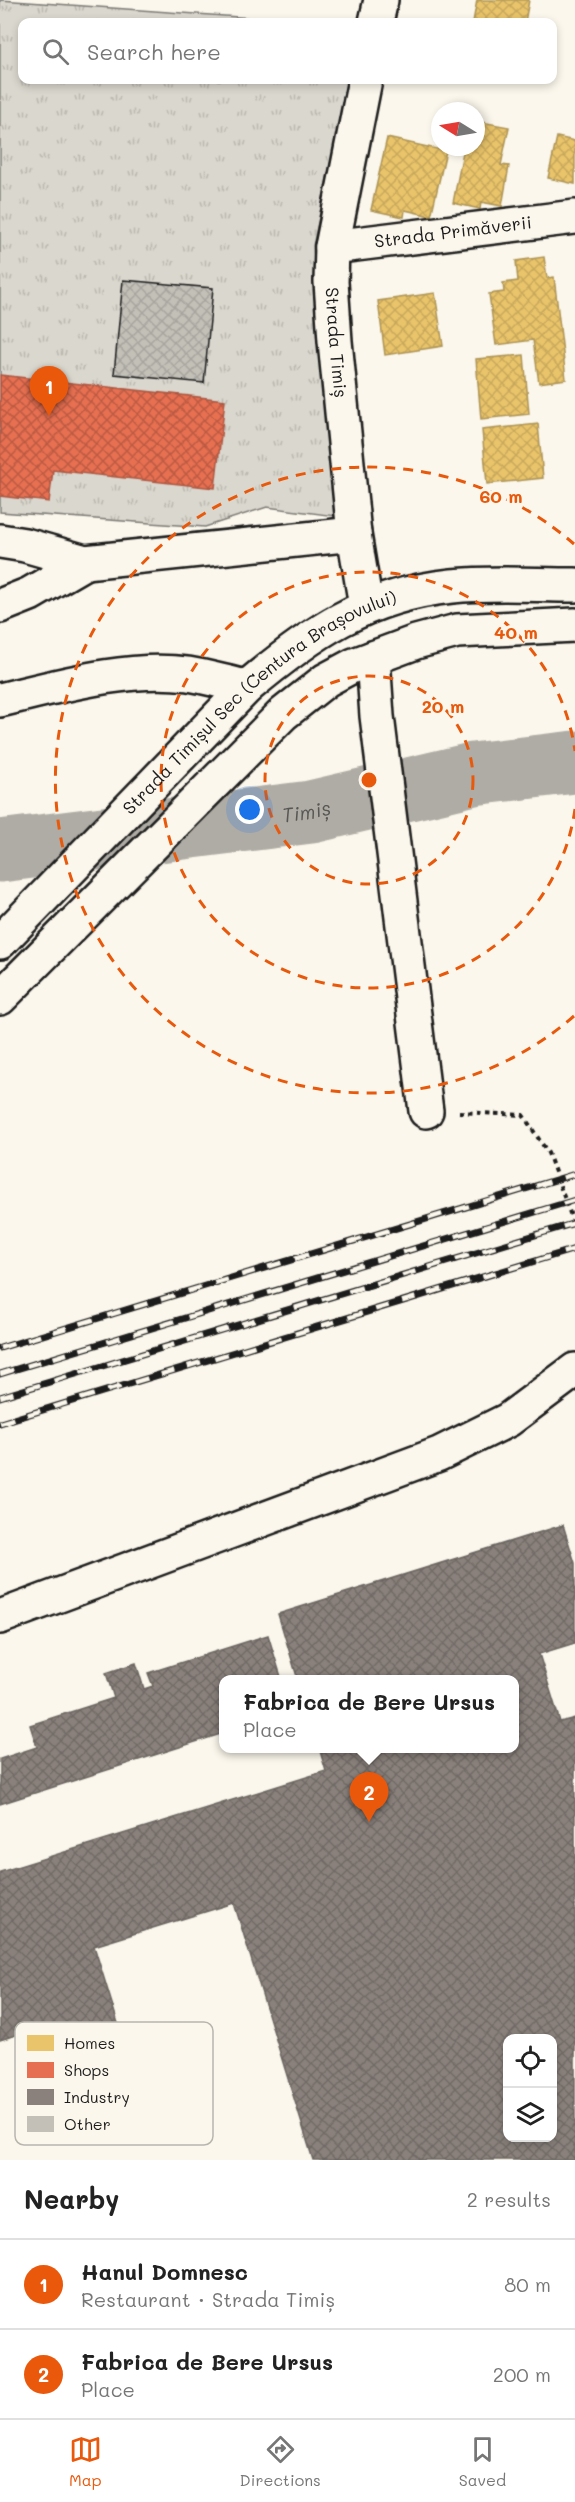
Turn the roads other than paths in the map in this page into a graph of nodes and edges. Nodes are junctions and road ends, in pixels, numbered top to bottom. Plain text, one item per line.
1 (364, 84) edge
2 (575, 217) edge
3 (332, 247) junction
4 (354, 534) junction
5 (12, 543) edge
6 (85, 562) junction
7 (575, 585) edge
8 (30, 594) junction
9 (0, 606) edge
10 (366, 606) junction
11 (575, 625) edge
12 (373, 658) junction
13 (247, 687) junction
14 (0, 700) edge
15 (0, 942) edge
16 (0, 998) edge
17 (426, 1111) road end
18 (575, 1370) edge
19 (0, 1617) edge

1 - 3 main road, Strada Timiș
2 - 3 main road, Strada Primăverii
3 - 4 main road, Strada Timiș
4 - 6 main road
4 - 10 main road, Strada Timiș
5 - 6 main road
5 - 8 main road
6 - 8 main road
7 - 10 main road, Strada Timișul Sec (Centura Brașovului)
8 - 9 main road
10 - 13 main road, Strada Timișul Sec (Centura Brașovului)
11 - 12 main road, Strada Timișul Sec (Centura Brașovului)
12 - 16 main road, Strada Timișul Sec (Centura Brașovului)
12 - 17 main road
13 - 14 main road
13 - 15 main road, Strada Timișul Sec (Centura Brașovului)
18 - 19 main road

